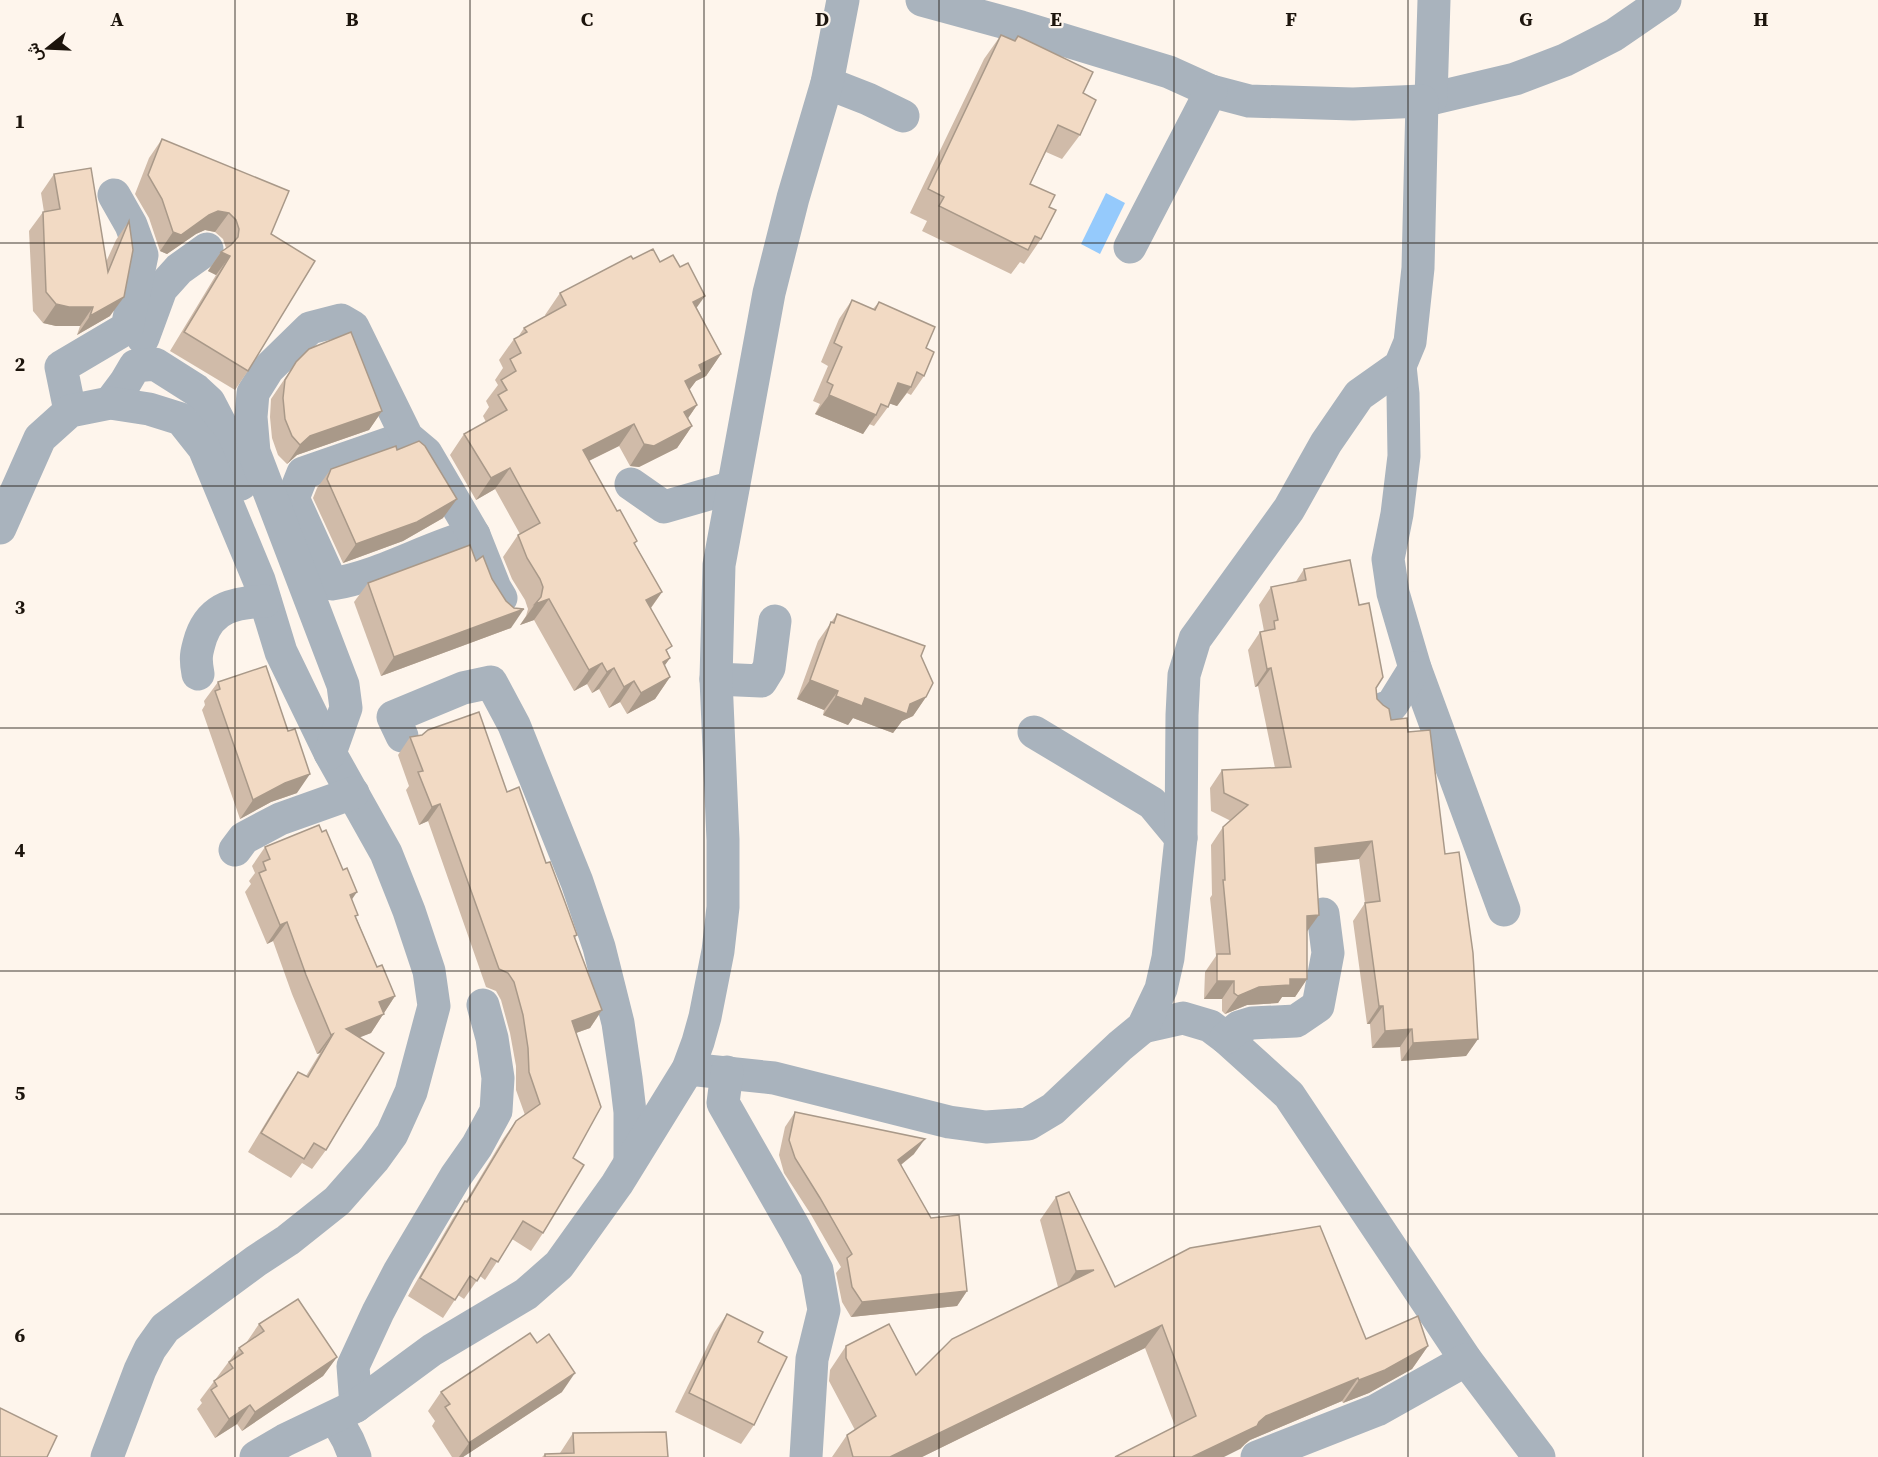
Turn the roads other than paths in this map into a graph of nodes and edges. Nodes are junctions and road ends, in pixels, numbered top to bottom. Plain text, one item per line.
1 (843, 0) edge
2 (922, 0) edge
3 (1434, 0) edge
4 (1665, 0) edge
5 (827, 83) junction
6 (1210, 91) junction
7 (1427, 100) junction
8 (903, 116) dead end
9 (114, 195) dead end
10 (1130, 247) dead end
11 (207, 249) dead end
12 (135, 366) junction
13 (1400, 366) junction
14 (110, 403) junction
15 (70, 411) junction
16 (407, 437) junction
17 (631, 484) dead end
18 (734, 487) junction
19 (0, 528) edge
20 (474, 535) junction
21 (265, 601) junction
22 (509, 610) edge
23 (775, 621) dead end
24 (281, 652) junction
25 (1415, 668) junction
26 (198, 674) dead end
27 (716, 679) junction
28 (1382, 709) edge
29 (1034, 732) dead end
30 (402, 736) dead end
31 (330, 753) junction
32 (353, 793) junction
33 (1182, 838) junction
34 (235, 849) dead end
35 (1504, 910) dead end
36 (1323, 914) dead end
37 (483, 1005) dead end
38 (1143, 1027) junction
39 (1226, 1038) junction
40 (688, 1070) junction
41 (727, 1072) junction
42 (630, 1162) junction
43 (1466, 1360) junction
44 (345, 1411) junction
45 (107, 1457) edge
46 (256, 1457) edge
47 (355, 1457) edge
48 (806, 1457) edge
49 (1257, 1457) edge
50 (1539, 1457) edge

1 - 5 street
2 - 6 street
3 - 7 street
4 - 7 street
5 - 8 street
5 - 18 street
6 - 7 street
6 - 10 street
7 - 13 street
9 - 15 street
11 - 12 street
12 - 14 street
12 - 24 street
13 - 25 street
13 - 33 street
14 - 15 street
14 - 21 street
15 - 19 street
16 - 20 street
16 - 20 street
16 - 31 street
17 - 18 street
18 - 27 street
20 - 22 street
21 - 24 street
21 - 26 street
23 - 27 street
24 - 31 street
25 - 28 street
25 - 35 street
27 - 40 street
29 - 33 street
30 - 42 street
31 - 32 street
32 - 34 street
32 - 45 street
33 - 38 street
36 - 39 street
37 - 44 street
38 - 39 street
38 - 41 street
39 - 43 street
40 - 41 street
40 - 42 street
41 - 48 street
42 - 44 street
43 - 49 street
43 - 50 street
44 - 46 street
44 - 47 street

